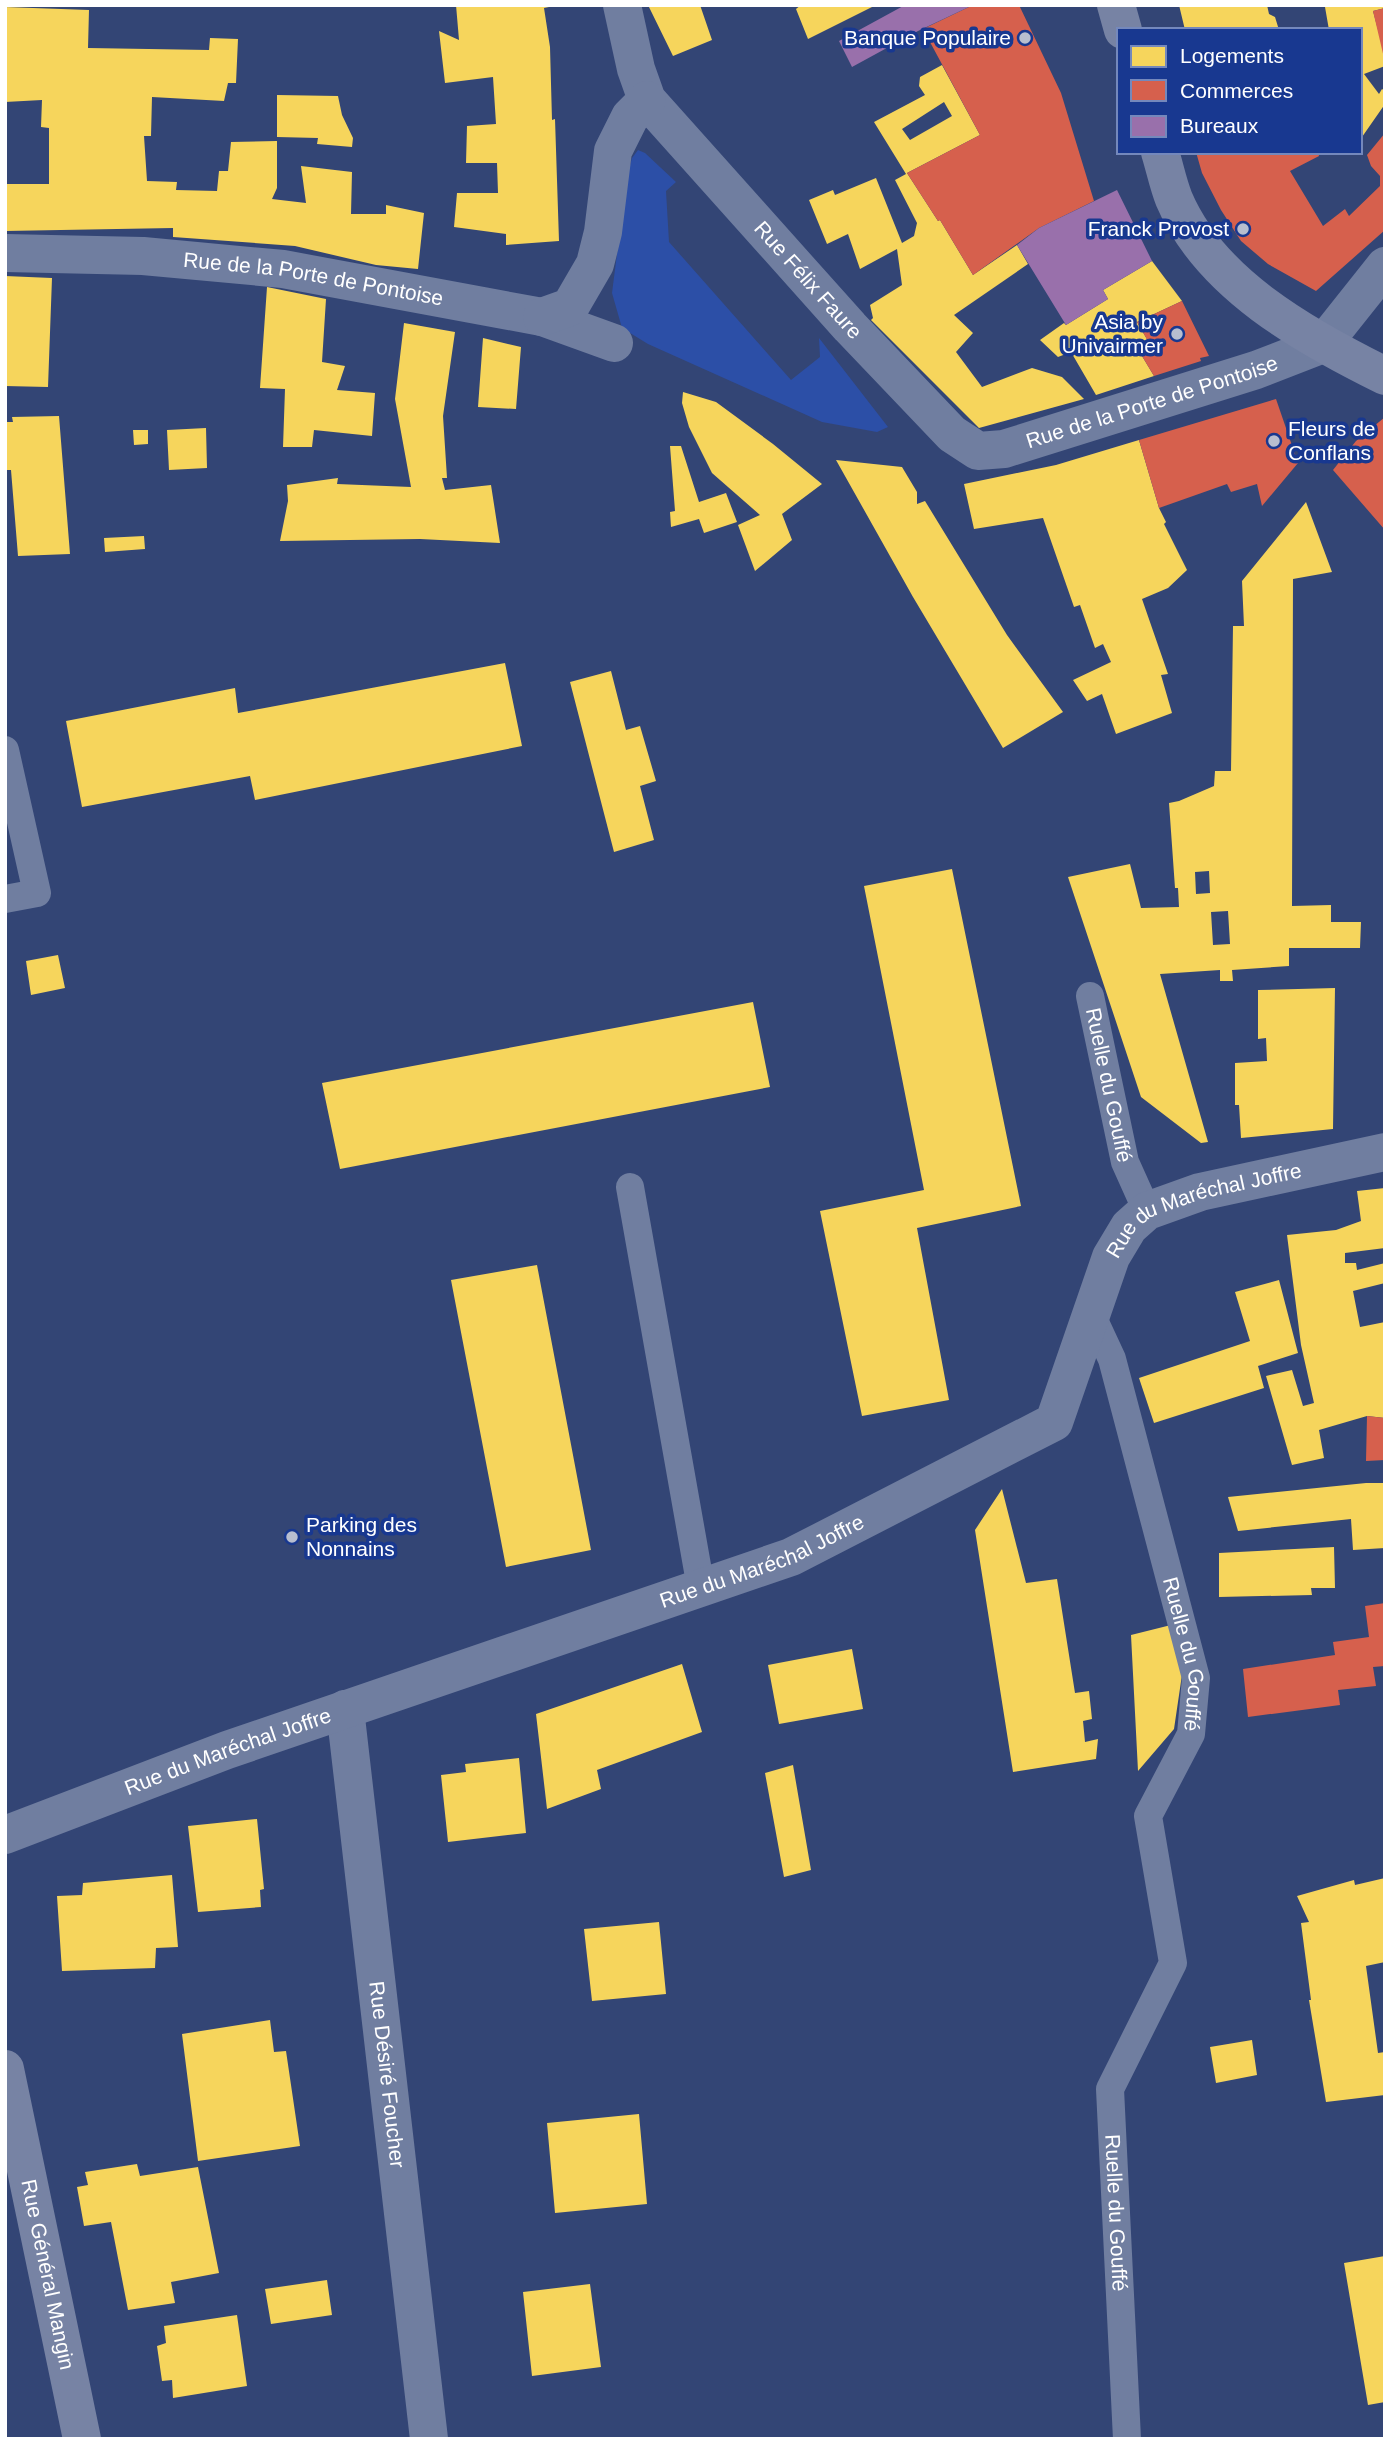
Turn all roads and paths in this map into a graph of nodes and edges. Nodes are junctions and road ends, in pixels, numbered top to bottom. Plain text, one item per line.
1 (622, 5) edge
2 (1116, 5) edge
3 (1123, 28) edge
4 (647, 100) junction
5 (1161, 154) edge
6 (5, 253) edge
7 (1385, 266) edge
8 (542, 317) junction
9 (614, 343) dead end
10 (1322, 344) junction
11 (1385, 376) edge
12 (978, 451) joint
13 (5, 750) edge
14 (5, 899) edge
15 (1090, 996) dead end
16 (1385, 1152) edge
17 (629, 1187) dead end
18 (1147, 1211) junction
19 (1092, 1316) junction
20 (701, 1588) junction
21 (345, 1709) junction
22 (5, 1835) edge
23 (5, 2069) edge
24 (82, 2439) edge
25 (429, 2439) edge
26 (1127, 2439) edge

1 - 4 street, Rue Félix Faure
2 - 3 main road
4 - 8 street
4 - 12 street, Rue Félix Faure
5 - 10 main road
6 - 8 street, Rue de la Porte de Pontoise
7 - 10 street
8 - 9 street, Rue de la Porte de Pontoise
10 - 11 main road
10 - 12 street, Rue de la Porte de Pontoise
13 - 14 lane
15 - 18 lane, Ruelle du Gouffé
16 - 18 street, Rue du Maréchal Joffre
17 - 20 lane
18 - 19 street, Rue du Maréchal Joffre
19 - 20 street, Rue du Maréchal Joffre
19 - 26 lane, Ruelle du Gouffé
20 - 21 street, Rue du Maréchal Joffre
21 - 22 street, Rue du Maréchal Joffre
21 - 25 street, Rue Désiré Foucher
23 - 24 main road, Rue Général Mangin

